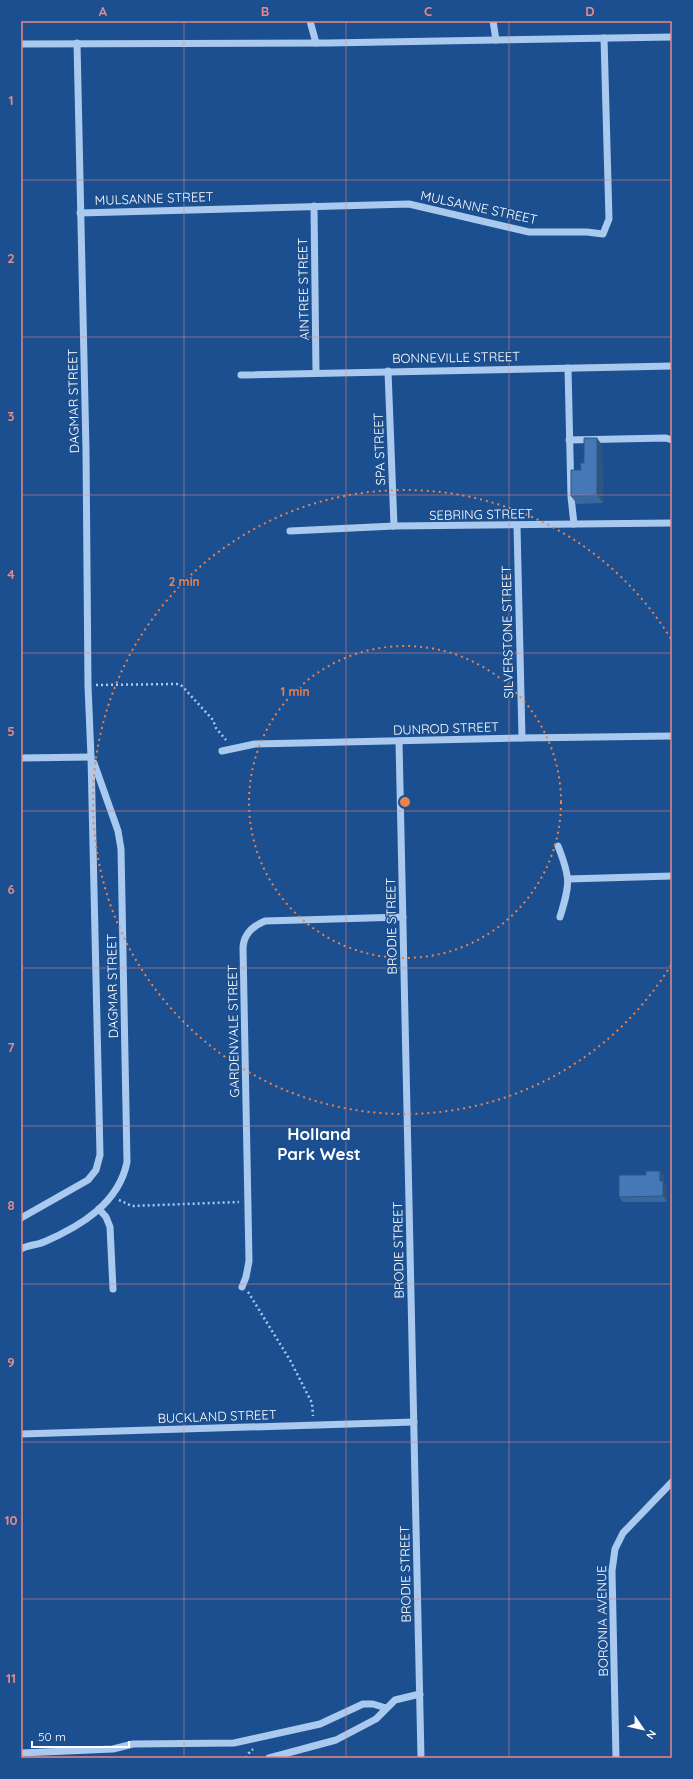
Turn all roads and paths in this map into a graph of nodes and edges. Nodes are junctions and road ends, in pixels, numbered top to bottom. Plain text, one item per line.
1 (310, 21) edge
2 (493, 21) edge
3 (672, 37) edge
4 (604, 38) junction
5 (496, 40) junction
6 (77, 43) junction
7 (316, 43) junction
8 (21, 44) edge
9 (314, 206) junction
10 (80, 213) junction
11 (672, 366) edge
12 (568, 368) junction
13 (388, 371) junction
14 (316, 372) junction
15 (241, 375) dead end
16 (569, 440) junction
17 (672, 440) edge
18 (672, 523) edge
19 (574, 524) junction
20 (394, 526) junction
21 (517, 526) junction
22 (290, 531) dead end
23 (88, 686) junction
24 (672, 736) edge
25 (522, 738) junction
26 (399, 741) junction
27 (233, 748) junction
28 (222, 751) dead end
29 (91, 757) junction
30 (21, 758) edge
31 (558, 846) dead end
32 (672, 876) edge
33 (568, 879) junction
34 (403, 917) junction
35 (560, 917) dead end
36 (112, 1195) junction
37 (248, 1202) junction
38 (99, 1209) junction
39 (21, 1218) edge
40 (21, 1249) edge
41 (243, 1286) joint
42 (113, 1289) dead end
43 (414, 1422) junction
44 (313, 1425) junction
45 (21, 1434) edge
46 (672, 1482) edge
47 (420, 1694) junction
48 (386, 1708) junction
49 (250, 1752) dead end
50 (21, 1753) edge
51 (246, 1758) edge
52 (268, 1758) edge
53 (421, 1758) edge
54 (616, 1758) edge

1 - 7 street
2 - 5 street
3 - 4 street
4 - 5 street
4 - 9 street, MULSANNE STREET
5 - 7 street
6 - 7 street
6 - 8 street
6 - 10 street, DAGMAR STREET
9 - 10 street, MULSANNE STREET
9 - 14 street, AINTREE STREET
10 - 23 street, DAGMAR STREET
11 - 12 street, BONNEVILLE STREET
12 - 13 street, BONNEVILLE STREET
12 - 16 street
13 - 14 street, BONNEVILLE STREET
13 - 20 street, SPA STREET
14 - 15 street, BONNEVILLE STREET
16 - 17 street
16 - 19 street
18 - 19 street, SEBRING STREET
19 - 21 street, SEBRING STREET
20 - 21 street, SEBRING STREET
20 - 22 street, SEBRING STREET
21 - 25 street, SILVERSTONE STREET
23 - 27 path
23 - 29 street, DAGMAR STREET
24 - 25 street, DUNROD STREET
25 - 26 street, DUNROD STREET
26 - 27 street, DUNROD STREET
26 - 34 street, BRODIE STREET
27 - 28 street, DUNROD STREET
29 - 30 street
29 - 36 street, DAGMAR STREET
29 - 39 street, DAGMAR STREET
31 - 33 street
32 - 33 street
33 - 35 street
34 - 37 street, GARDENVALE STREET
34 - 43 street, BRODIE STREET
36 - 37 path
36 - 38 street, DAGMAR STREET
37 - 41 street, GARDENVALE STREET
38 - 40 street, DAGMAR STREET
38 - 42 street
41 - 44 path
43 - 44 street, BUCKLAND STREET
43 - 47 street, BRODIE STREET
44 - 45 street, BUCKLAND STREET
46 - 54 street, BORONIA AVENUE
47 - 48 street
47 - 53 street, BRODIE STREET
48 - 50 street
48 - 52 street
49 - 51 path

